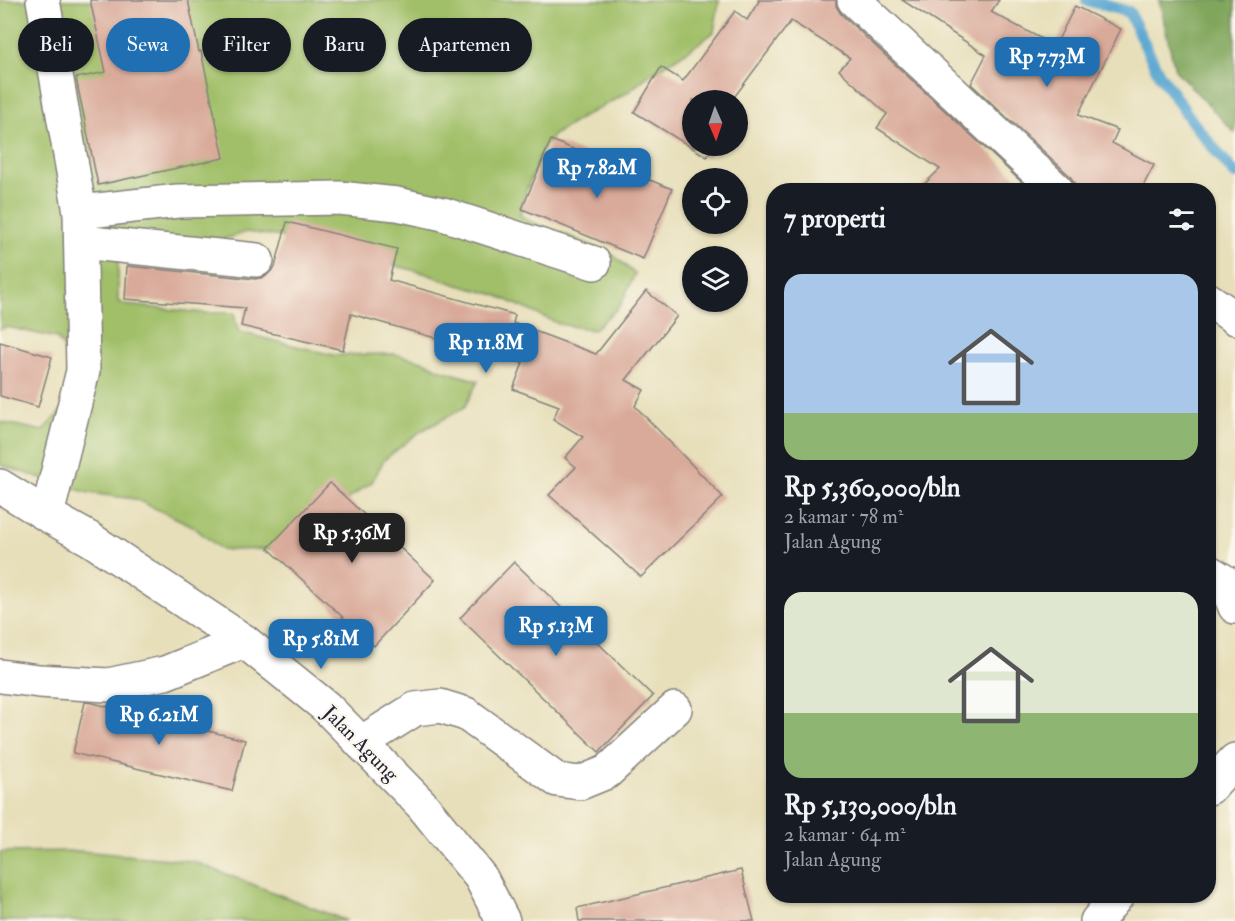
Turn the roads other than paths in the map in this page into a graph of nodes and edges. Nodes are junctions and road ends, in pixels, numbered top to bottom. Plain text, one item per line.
1 (43, 0) edge
2 (854, 0) edge
3 (1050, 183) edge
4 (80, 227) junction
5 (257, 261) dead end
6 (594, 263) dead end
7 (0, 486) edge
8 (47, 515) junction
9 (1216, 576) edge
10 (1235, 607) edge
11 (244, 641) junction
12 (0, 676) edge
13 (675, 709) dead end
14 (361, 743) junction
15 (1235, 760) edge
16 (1216, 780) edge
17 (1111, 903) edge
18 (503, 921) edge
19 (1097, 921) edge

1 - 4 street
2 - 3 street
4 - 5 street
4 - 6 street
4 - 8 street
7 - 8 street, Jalan Agung
8 - 11 street, Jalan Agung
9 - 10 street
11 - 12 street
11 - 14 street, Jalan Agung
13 - 14 street
14 - 18 street, Jalan Agung
15 - 16 street
17 - 19 street

